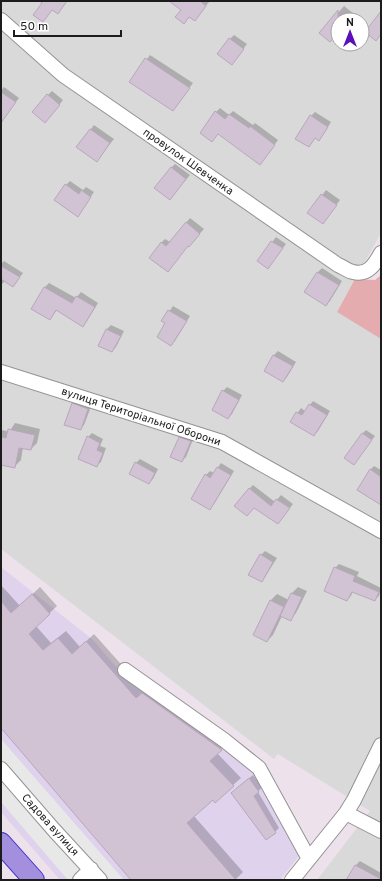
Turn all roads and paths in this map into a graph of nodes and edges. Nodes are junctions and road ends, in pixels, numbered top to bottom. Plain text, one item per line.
1 (1, 20) edge
2 (381, 253) edge
3 (1, 372) edge
4 (381, 531) edge
5 (125, 670) dead end
6 (381, 745) edge
7 (1, 769) edge
8 (346, 812) junction
9 (381, 831) edge
10 (1, 843) edge
11 (309, 859) junction
12 (91, 869) junction
13 (34, 880) edge
14 (80, 880) edge
15 (100, 880) edge
16 (292, 880) edge

1 - 2 street, провулок Шевченка
3 - 4 street, вулиця Територіальної Оборони
5 - 11 street
6 - 8 street
7 - 12 street, Садова вулиця
8 - 9 street
8 - 11 street
10 - 13 highway
11 - 16 street
12 - 14 street
12 - 15 street, Садова вулиця

